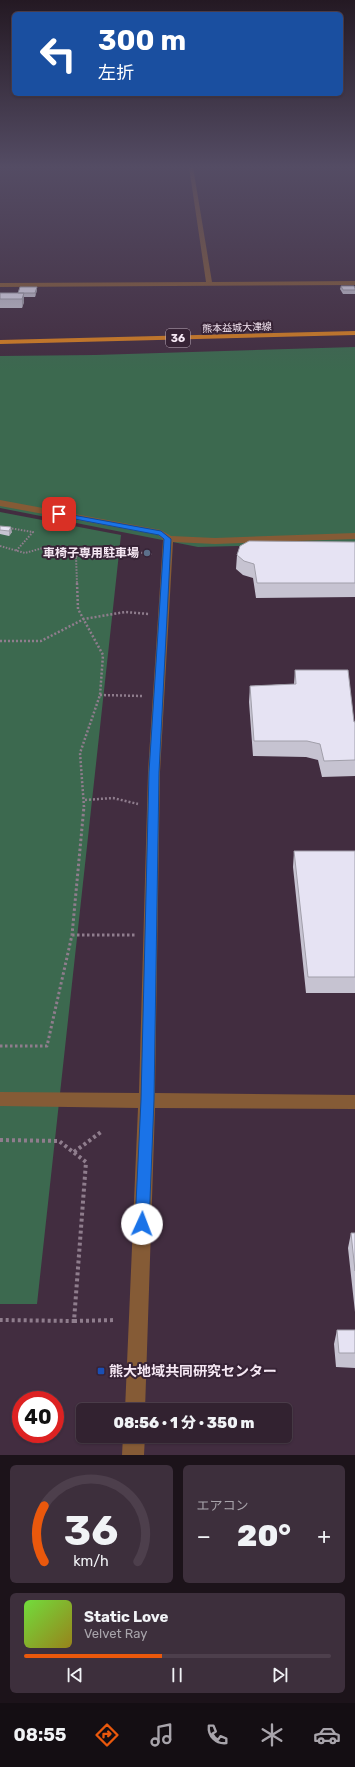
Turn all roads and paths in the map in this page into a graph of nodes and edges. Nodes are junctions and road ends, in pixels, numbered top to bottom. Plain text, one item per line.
1 (201, 235) edge
2 (355, 283) edge
3 (209, 284) junction
4 (0, 285) edge
5 (355, 333) edge
6 (355, 339) edge
7 (0, 342) edge
8 (0, 348) edge
9 (0, 503) edge
10 (7, 528) edge
11 (355, 536) edge
12 (168, 539) junction
13 (0, 546) edge
14 (16, 551) junction
15 (155, 554) dead end
16 (76, 556) junction
17 (152, 614) dead end
18 (84, 619) junction
19 (0, 641) edge
20 (100, 695) junction
21 (148, 696) dead end
22 (85, 800) junction
23 (142, 805) dead end
24 (72, 935) junction
25 (135, 935) dead end
26 (0, 1046) edge
27 (0, 1099) edge
28 (147, 1100) junction
29 (355, 1102) edge
30 (102, 1132) dead end
31 (0, 1140) edge
32 (74, 1152) junction
33 (116, 1320) dead end
34 (0, 1321) edge
35 (74, 1321) junction
36 (135, 1403) edge
37 (134, 1443) edge
38 (133, 1455) edge

1 - 3 street
2 - 3 street
3 - 4 street
5 - 7 main road, 熊本益城大津線 / 36
6 - 8 main road, 熊本益城大津線 / 36
9 - 12 street
10 - 14 path
11 - 12 street
12 - 28 street
13 - 14 path
14 - 16 path
15 - 16 path
16 - 18 path
17 - 18 path
18 - 19 path
18 - 20 path
20 - 21 path
20 - 22 path
22 - 23 path
22 - 24 path
24 - 25 path
24 - 26 path
27 - 28 street
28 - 29 street
28 - 36 street
30 - 32 path
31 - 32 path
32 - 35 path
33 - 35 path
34 - 35 path
37 - 38 street

